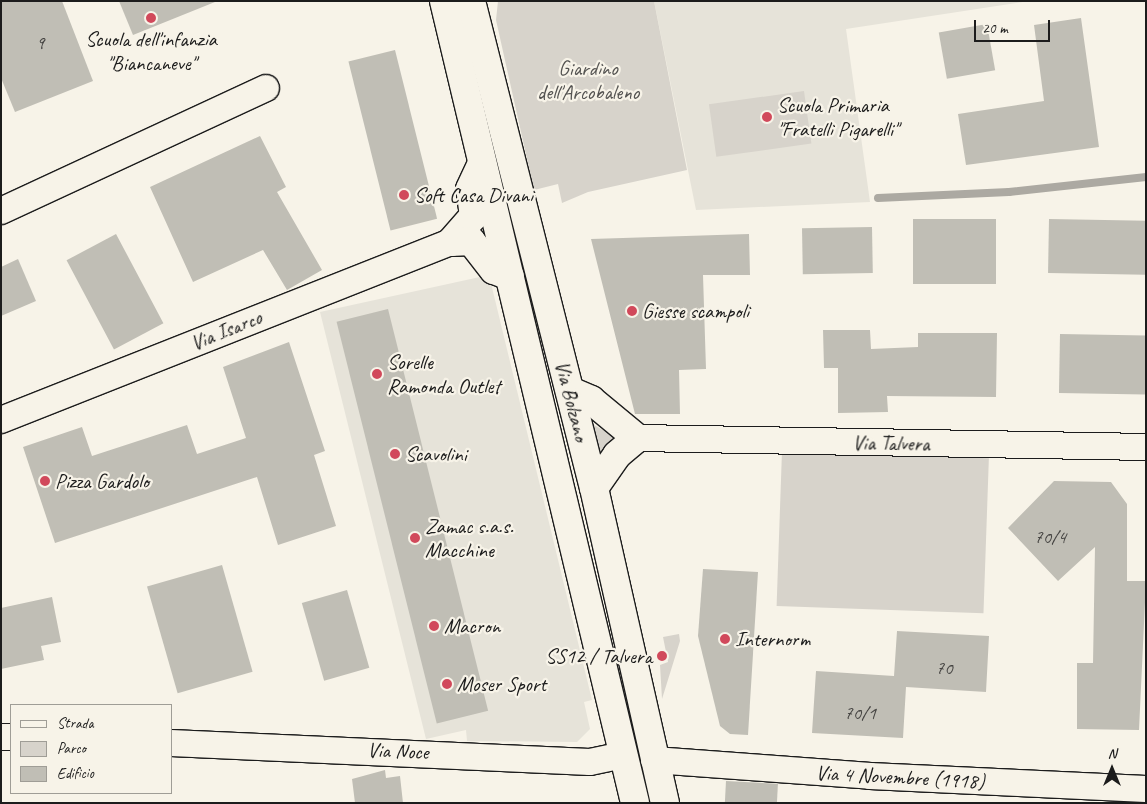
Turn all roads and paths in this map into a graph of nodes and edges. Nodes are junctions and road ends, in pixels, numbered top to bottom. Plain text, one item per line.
1 (444, 1) edge
2 (471, 1) edge
3 (487, 1) edge
4 (487, 70) junction
5 (266, 88) dead end
6 (483, 162) junction
7 (1, 211) edge
8 (451, 242) junction
9 (510, 276) junction
10 (570, 391) junction
11 (1, 420) edge
12 (637, 438) junction
13 (1146, 447) edge
14 (594, 488) junction
15 (172, 743) edge
16 (623, 755) junction
17 (654, 760) junction
18 (1146, 789) edge
19 (635, 803) edge
20 (664, 803) edge

1 - 6 main road, Via Bolzano
2 - 4 main road, Via Bolzano
3 - 4 main road
4 - 10 main road, Via Bolzano
5 - 7 street
6 - 8 main road
6 - 9 main road, Via Bolzano
8 - 9 main road
8 - 11 street, Via Isarco
9 - 16 main road, Via Bolzano
10 - 12 main road
10 - 14 main road, Via Bolzano
12 - 13 street, Via Talvera
12 - 14 main road
14 - 17 main road, Via Bolzano
15 - 16 street, Via Noce
16 - 19 main road, Via Bolzano
17 - 18 street, Via 4 Novembre (1918)
17 - 20 main road, Via Bolzano

